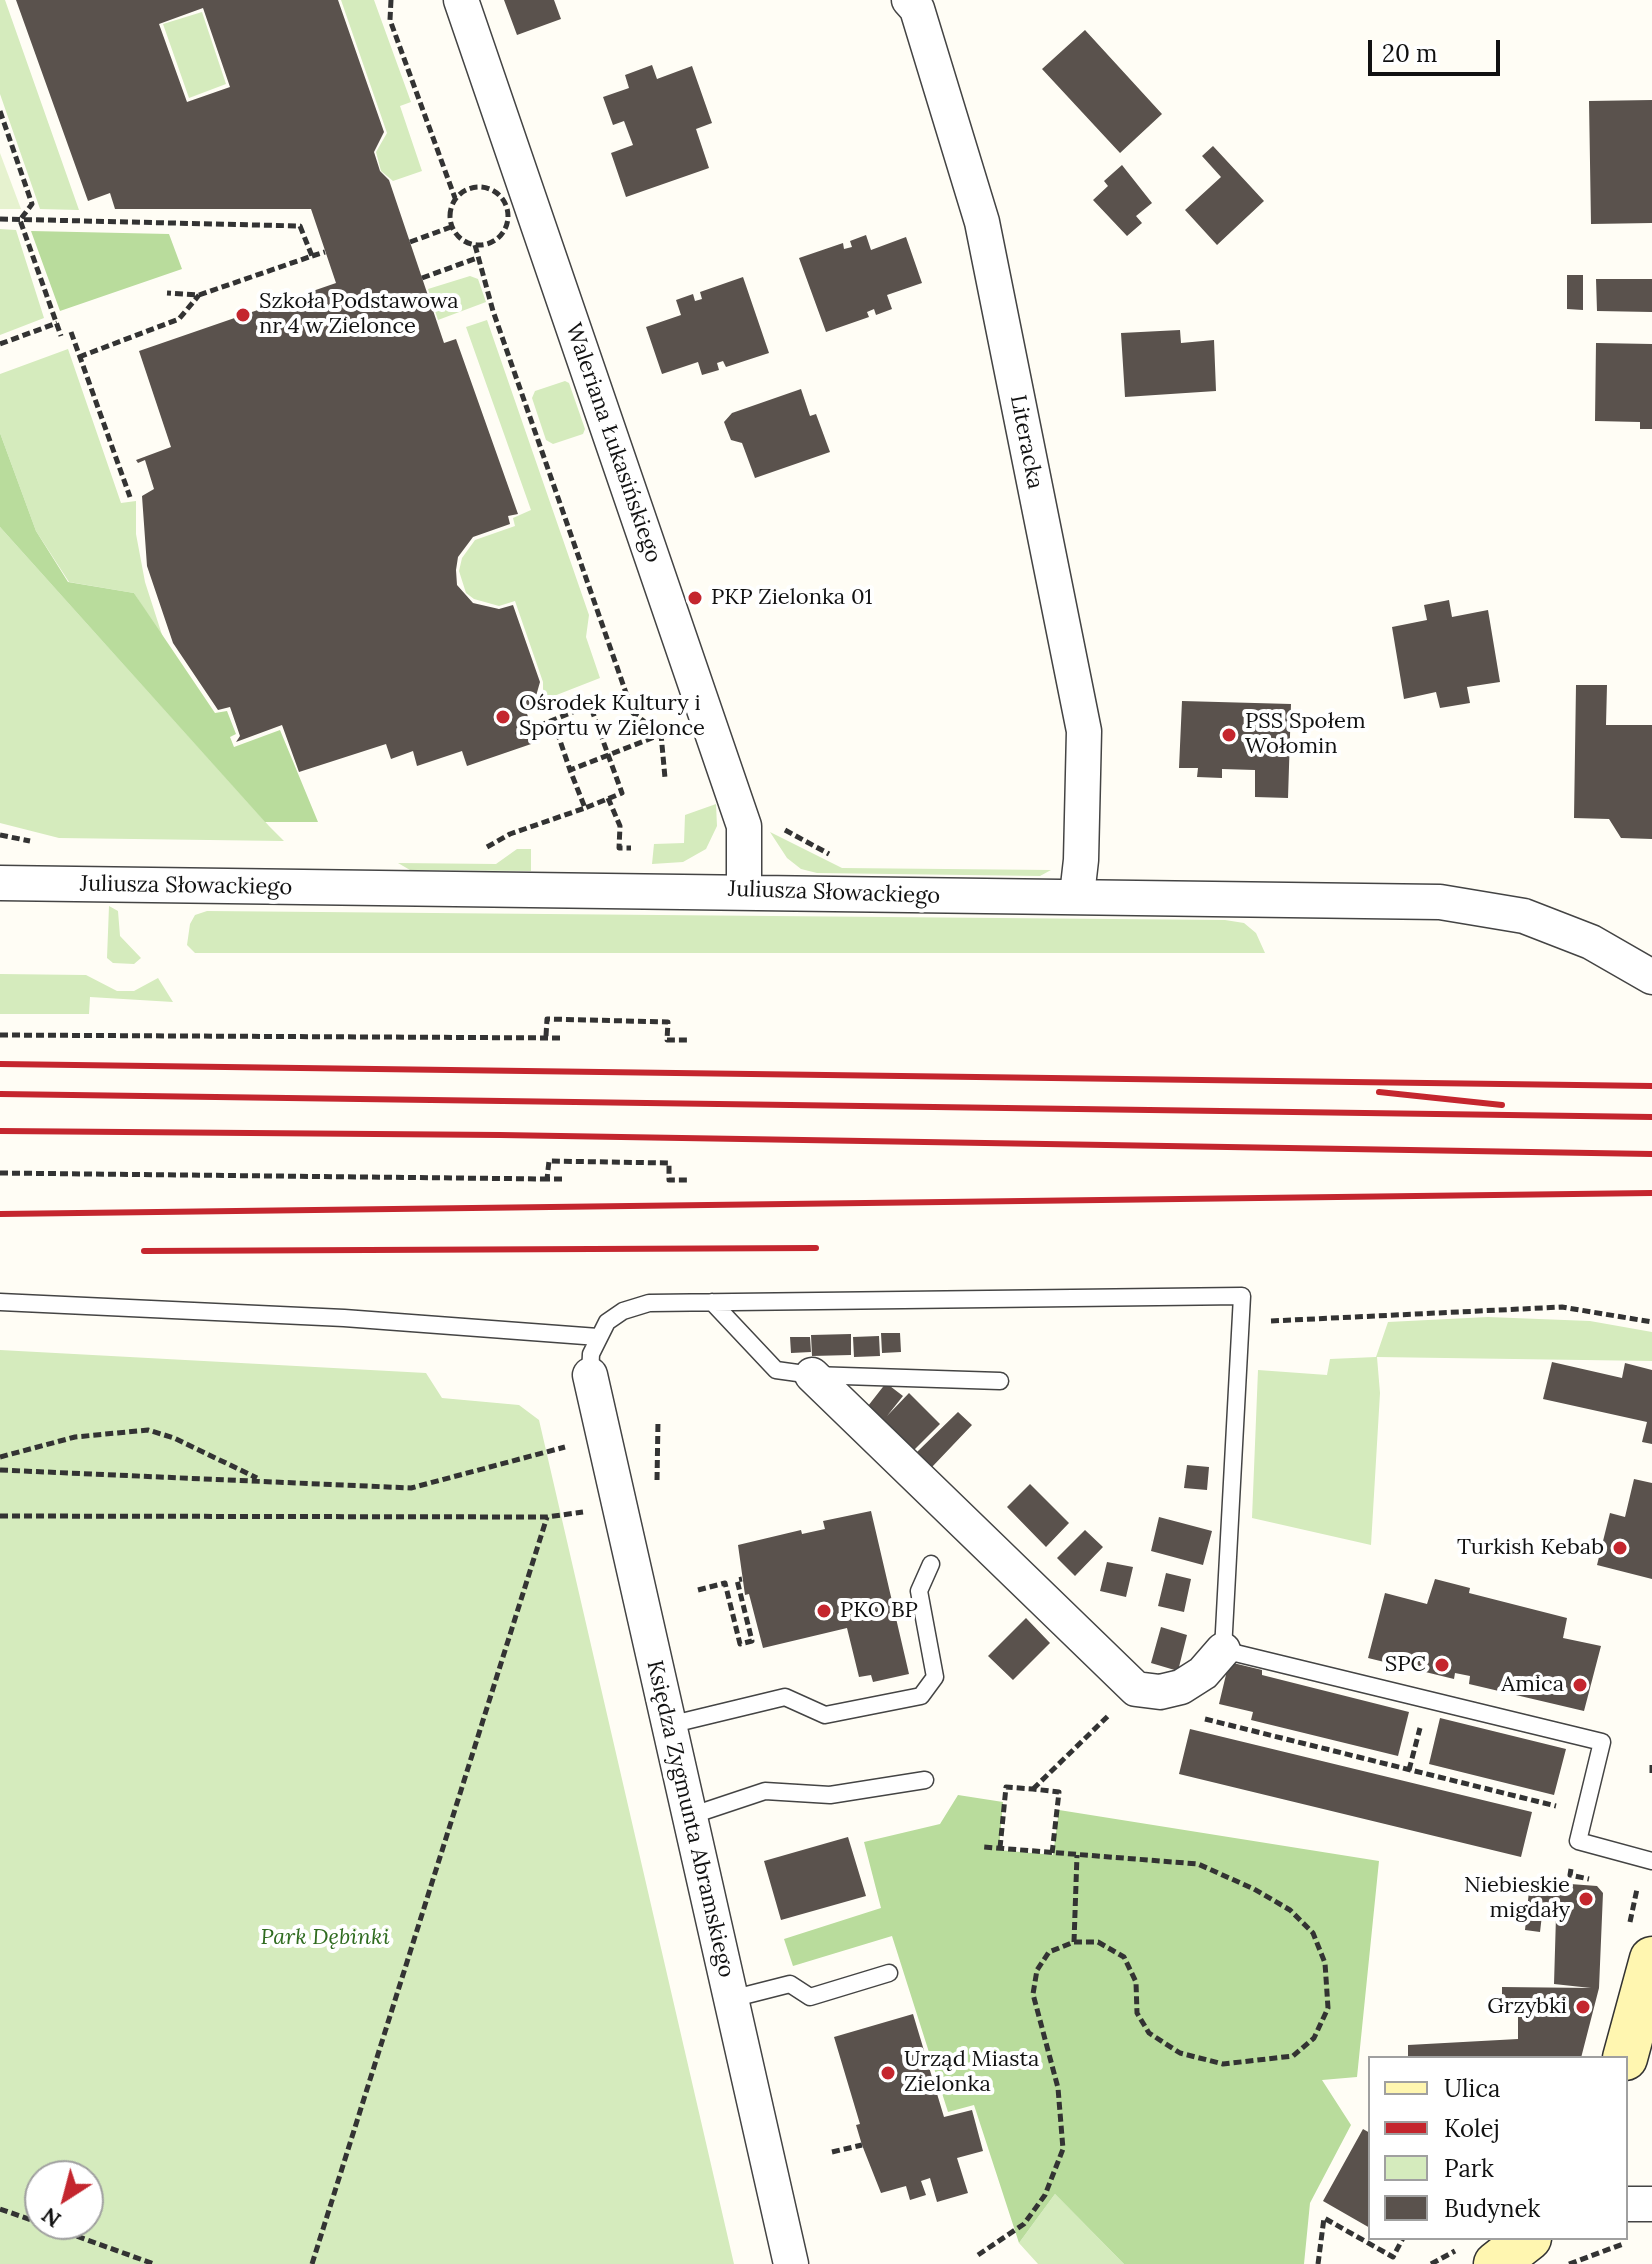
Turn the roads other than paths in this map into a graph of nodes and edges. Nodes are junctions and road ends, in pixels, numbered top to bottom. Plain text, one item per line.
1 (461, 0) edge
2 (909, 0) edge
3 (0, 883) edge
4 (744, 890) junction
5 (1077, 895) junction
6 (1652, 977) edge
7 (0, 1302) edge
8 (712, 1302) junction
9 (598, 1337) junction
10 (590, 1375) joint
11 (812, 1375) junction
12 (1000, 1381) dead end
13 (931, 1564) dead end
14 (1223, 1650) junction
15 (669, 1725) junction
16 (925, 1780) dead end
17 (690, 1816) junction
18 (1652, 1861) edge
19 (1652, 1959) edge
20 (889, 1973) dead end
21 (731, 1999) junction
22 (1626, 2056) edge
23 (1628, 2204) edge
24 (1652, 2204) edge
25 (1526, 2240) edge
26 (1547, 2240) edge
27 (791, 2264) edge
28 (1496, 2264) edge
29 (1538, 2264) edge

1 - 4 street, Waleriana Łukasińskiego
2 - 5 street, Literacka
3 - 4 street, Juliusza Słowackiego
4 - 5 street, Juliusza Słowackiego
5 - 6 street, Juliusza Słowackiego
7 - 9 lane
8 - 9 lane
8 - 11 lane
8 - 14 lane
9 - 10 lane
10 - 15 street, Księdza Zygmunta Abramskiego
11 - 12 lane
11 - 14 street
13 - 15 lane
14 - 18 lane
15 - 17 street, Księdza Zygmunta Abramskiego
16 - 17 lane
17 - 21 street, Księdza Zygmunta Abramskiego
19 - 22 street
20 - 21 lane
21 - 27 street, Księdza Zygmunta Abramskiego
23 - 24 street
25 - 28 street
26 - 29 street

